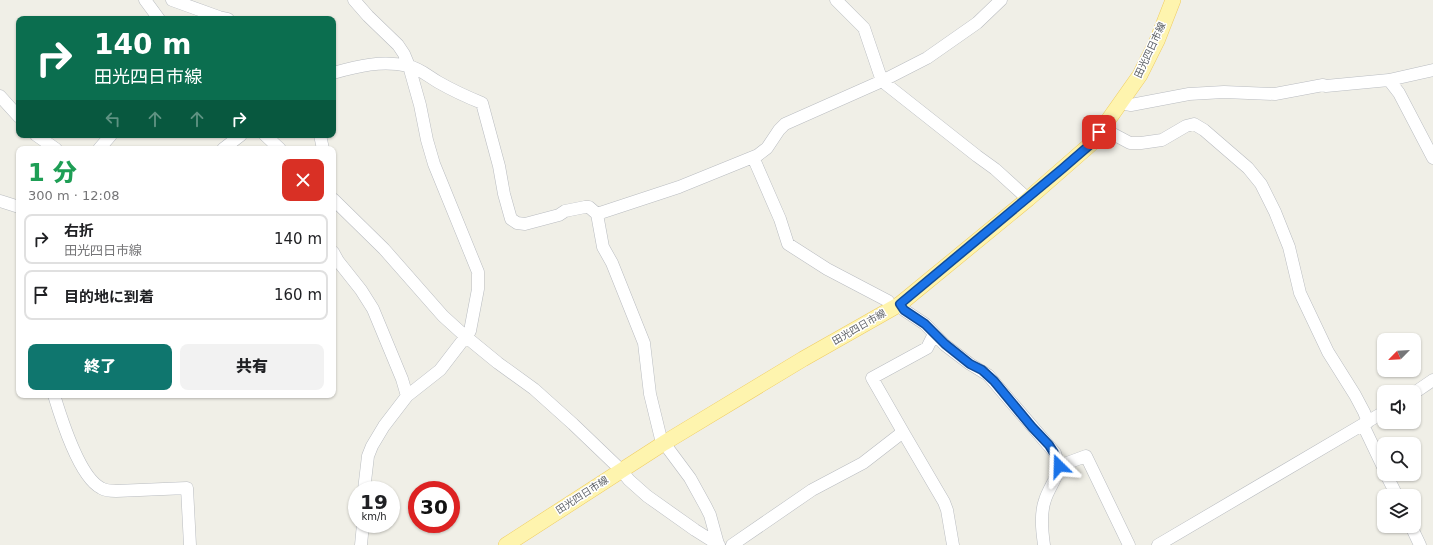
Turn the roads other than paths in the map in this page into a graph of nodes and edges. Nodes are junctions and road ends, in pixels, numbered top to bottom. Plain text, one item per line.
1 (146, 0) edge
2 (172, 0) edge
3 (354, 0) edge
4 (836, 0) edge
5 (1001, 0) edge
6 (1173, 0) edge
7 (157, 16) edge
8 (216, 16) edge
9 (409, 66) junction
10 (1433, 70) edge
11 (336, 72) edge
12 (1389, 80) junction
13 (882, 81) junction
14 (0, 96) edge
15 (1120, 103) junction
16 (16, 114) edge
17 (1099, 132) junction
18 (40, 138) edge
19 (109, 138) edge
20 (237, 138) edge
21 (268, 138) edge
22 (52, 146) edge
23 (102, 146) edge
24 (228, 146) edge
25 (277, 146) edge
26 (753, 157) junction
27 (1433, 158) edge
28 (1028, 199) junction
29 (0, 201) edge
30 (336, 202) edge
31 (16, 206) edge
32 (597, 214) junction
33 (336, 257) edge
34 (896, 306) junction
35 (934, 334) junction
36 (465, 336) junction
37 (1433, 380) edge
38 (1421, 388) edge
39 (407, 396) junction
40 (55, 398) edge
41 (1377, 416) edge
42 (1365, 424) junction
43 (903, 432) junction
44 (664, 443) junction
45 (1377, 452) edge
46 (1059, 466) junction
47 (621, 470) junction
48 (365, 481) edge
49 (362, 533) edge
50 (1414, 533) edge
51 (190, 545) edge
52 (361, 545) edge
53 (506, 545) edge
54 (719, 545) edge
55 (732, 545) edge
56 (953, 545) edge
57 (1044, 545) edge
58 (1129, 545) edge
59 (1158, 545) edge
60 (1420, 545) edge

1 - 7 street
2 - 8 street
3 - 9 street
4 - 13 street
5 - 13 street
6 - 15 main road, 田光四日市線
9 - 11 street
9 - 32 street
9 - 36 street
10 - 12 street
12 - 15 street
12 - 27 street
13 - 26 street
13 - 28 street
14 - 16 street
15 - 17 main road, 田光四日市線
17 - 28 main road, 田光四日市線
17 - 42 street
18 - 22 street
19 - 23 street
20 - 24 street
21 - 25 street
26 - 32 street
26 - 34 street
28 - 34 main road, 田光四日市線
29 - 31 street
30 - 36 street
32 - 44 street
33 - 39 street
34 - 35 street
34 - 44 main road, 田光四日市線
35 - 43 street
35 - 46 street
36 - 39 street
36 - 47 street
37 - 38 street
39 - 48 street
40 - 51 street
41 - 42 street
42 - 45 street
42 - 59 street
43 - 55 street
43 - 56 street
44 - 47 main road, 田光四日市線
44 - 54 street
46 - 57 street
46 - 58 street
47 - 53 main road, 田光四日市線
47 - 54 street
49 - 52 street
50 - 60 street

